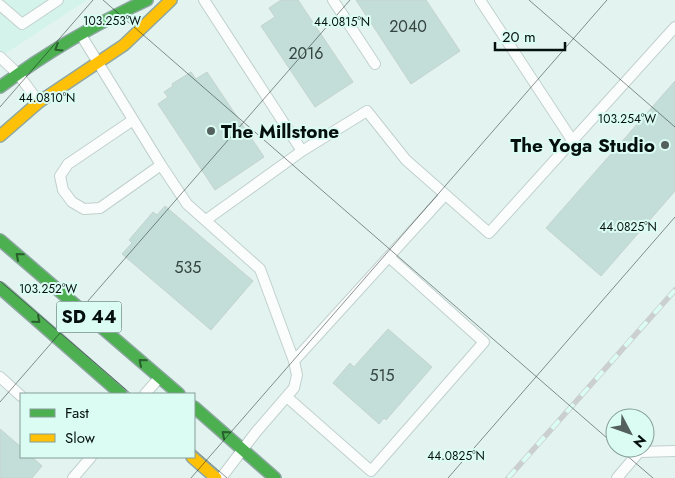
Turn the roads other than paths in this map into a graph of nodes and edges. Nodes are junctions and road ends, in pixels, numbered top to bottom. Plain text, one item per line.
1 (58, 0) edge
2 (147, 0) edge
3 (171, 0) edge
4 (204, 0) edge
5 (333, 0) edge
6 (480, 0) edge
7 (0, 5) edge
8 (675, 27) edge
9 (81, 34) junction
10 (0, 57) edge
11 (98, 62) junction
12 (375, 64) dead end
13 (18, 74) junction
14 (0, 87) edge
15 (39, 102) junction
16 (133, 120) junction
17 (0, 136) edge
18 (572, 140) junction
19 (302, 152) junction
20 (161, 165) junction
21 (445, 195) junction
22 (206, 220) junction
23 (0, 240) edge
24 (389, 257) junction
25 (0, 288) edge
26 (294, 361) junction
27 (0, 377) edge
28 (160, 378) junction
29 (119, 393) edge
30 (146, 393) edge
31 (178, 393) edge
32 (20, 395) edge
33 (288, 398) junction
34 (195, 408) edge
35 (243, 450) junction
36 (675, 451) edge
37 (90, 458) edge
38 (193, 458) edge
39 (73, 478) edge
40 (216, 478) edge
41 (221, 478) edge
42 (275, 478) edge
43 (617, 478) edge

1 - 7 lane
2 - 9 main road
3 - 11 main road
4 - 19 lane
5 - 12 lane
6 - 18 lane
8 - 18 lane
9 - 11 lane
9 -> 13 main road
10 - 13 lane
11 - 15 main road
11 - 16 lane
13 - 14 main road
13 - 15 lane
15 - 17 main road
16 - 20 lane
16 - 20 lane
18 - 21 lane
19 - 21 lane
19 - 22 lane
20 - 22 lane
21 - 24 lane
22 - 26 lane
28 -> 23 main road, SD 44
24 - 26 lane
24 - 33 lane
25 -> 29 main road, SD 44
26 - 33 lane
27 - 32 lane
28 - 30 lane
28 - 31 main road, SD 44
33 - 35 lane
35 -> 34 main road
35 - 41 lane
35 - 42 main road
36 - 43 lane
37 - 39 lane
38 - 40 main road

